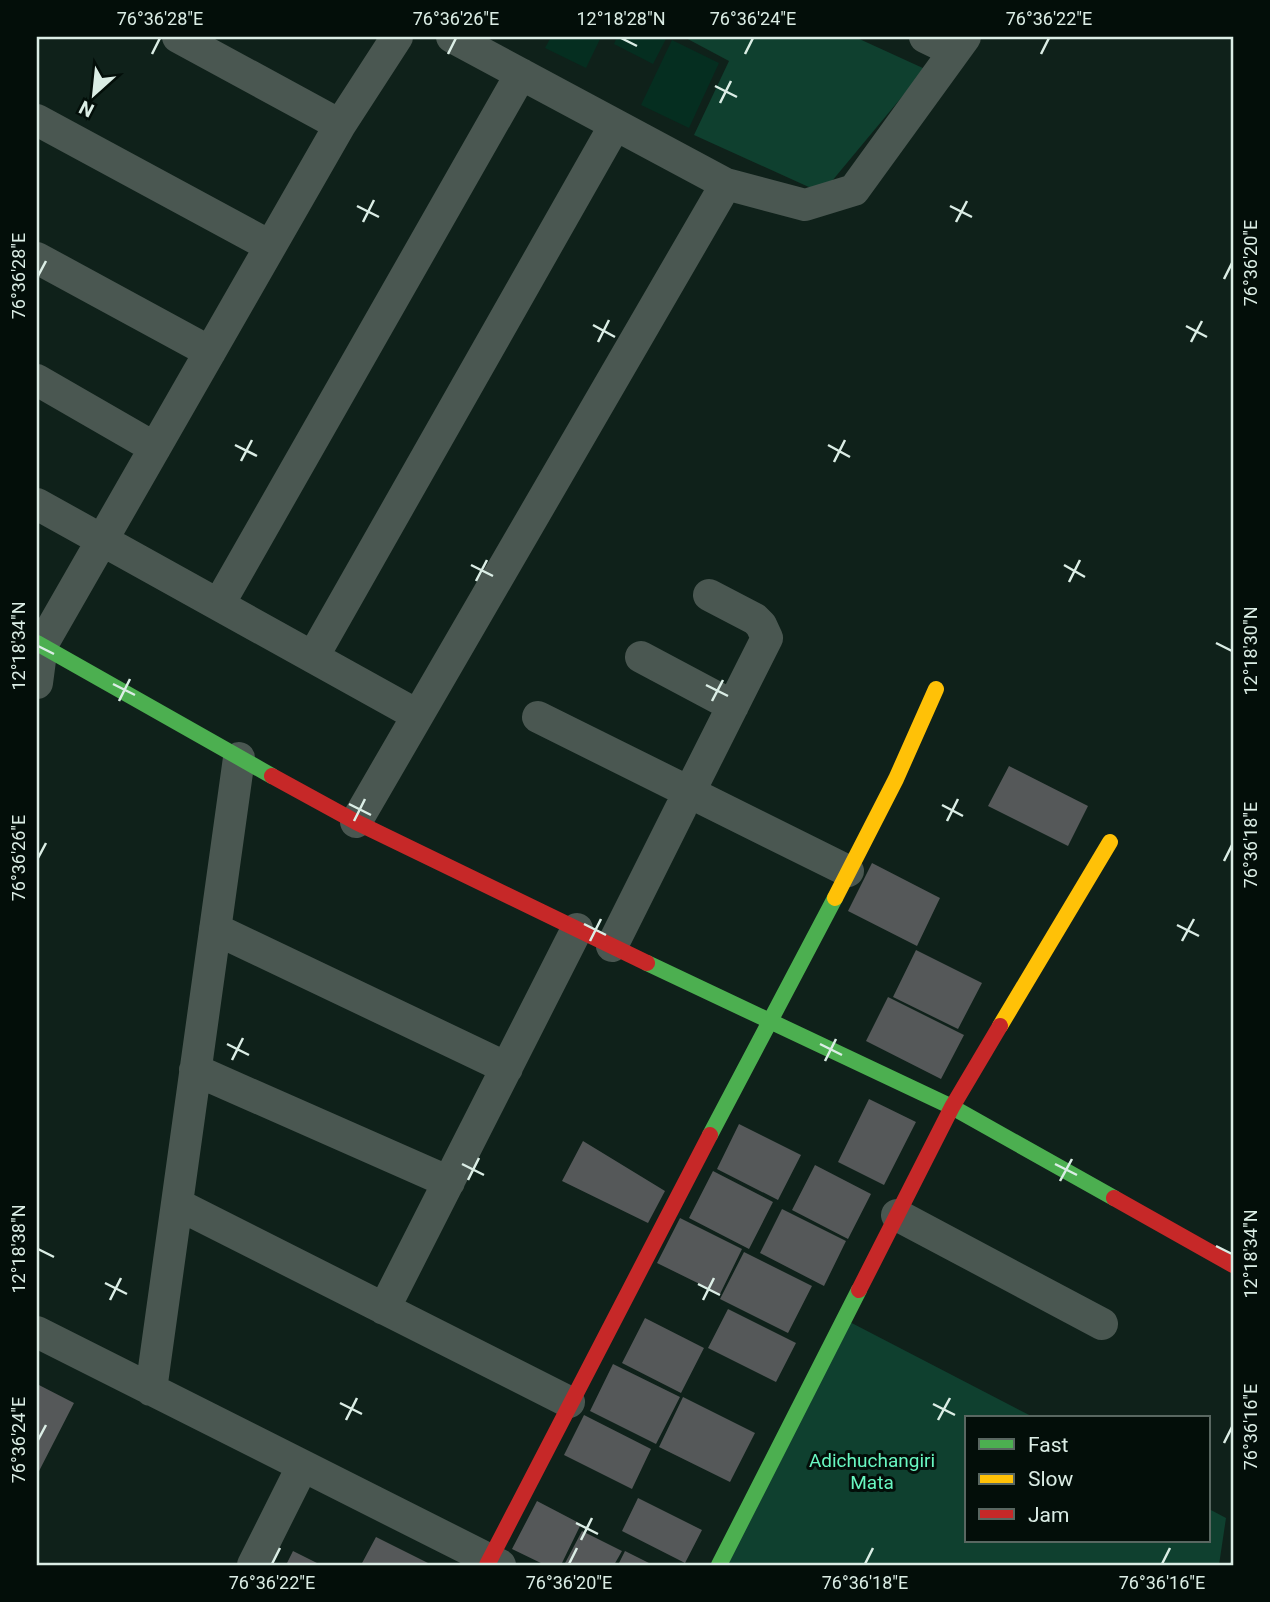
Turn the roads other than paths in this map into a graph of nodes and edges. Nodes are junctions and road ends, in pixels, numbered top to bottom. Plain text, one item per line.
1 (178, 37) edge
2 (397, 37) edge
3 (452, 37) edge
4 (925, 37) edge
5 (960, 44) edge
6 (521, 74) junction
7 (37, 120) edge
8 (340, 125) junction
9 (615, 125) junction
10 (726, 184) junction
11 (270, 246) junction
12 (37, 258) edge
13 (210, 352) junction
14 (37, 380) edge
15 (155, 447) junction
16 (37, 504) edge
17 (102, 540) junction
18 (709, 595) dead end
19 (219, 604) junction
20 (39, 644) edge
21 (313, 657) junction
22 (641, 657) dead end
23 (37, 683) edge
24 (936, 689) dead end
25 (733, 706) junction
26 (417, 715) junction
27 (538, 717) dead end
28 (239, 758) junction
29 (685, 800) junction
30 (356, 822) junction
31 (1110, 842) dead end
32 (848, 872) junction
33 (215, 929) junction
34 (577, 929) junction
35 (612, 946) junction
36 (769, 1022) junction
37 (507, 1068) junction
38 (195, 1070) junction
39 (952, 1107) junction
40 (449, 1182) junction
41 (177, 1204) junction
42 (897, 1215) junction
43 (1233, 1265) edge
44 (384, 1309) junction
45 (1102, 1324) dead end
46 (37, 1332) edge
47 (151, 1390) junction
48 (569, 1402) junction
49 (302, 1467) junction
50 (492, 1563) edge
51 (253, 1565) edge
52 (719, 1565) edge

1 - 8 street
2 - 8 street
3 - 6 street
4 - 5 street
5 - 10 street
6 - 9 street
6 - 19 street
7 - 11 street
8 - 11 street
9 - 10 street
9 - 21 street
10 - 26 street
11 - 13 street
12 - 13 street
13 - 15 street
14 - 15 street
15 - 17 street
16 - 17 street
17 - 19 street
17 - 20 street
18 - 25 street
19 - 21 street
20 - 23 street
20 - 28 street
21 - 26 street
22 - 25 street
24 - 32 street
25 - 29 street
26 - 30 street
27 - 29 street
28 - 30 street
28 - 33 street
29 - 32 street
29 - 35 street
30 - 34 street
31 - 39 street
32 - 36 street
33 - 37 street
33 - 38 street
34 - 35 street
34 - 37 street
35 - 36 street
36 - 39 street
36 - 48 street
37 - 40 street
38 - 40 street
38 - 41 street
39 - 42 street
39 - 43 street
40 - 44 street
41 - 44 street
41 - 47 street
42 - 45 street
42 - 52 street
44 - 48 street
46 - 47 street
47 - 49 street
48 - 50 street
49 - 50 street
49 - 51 street

